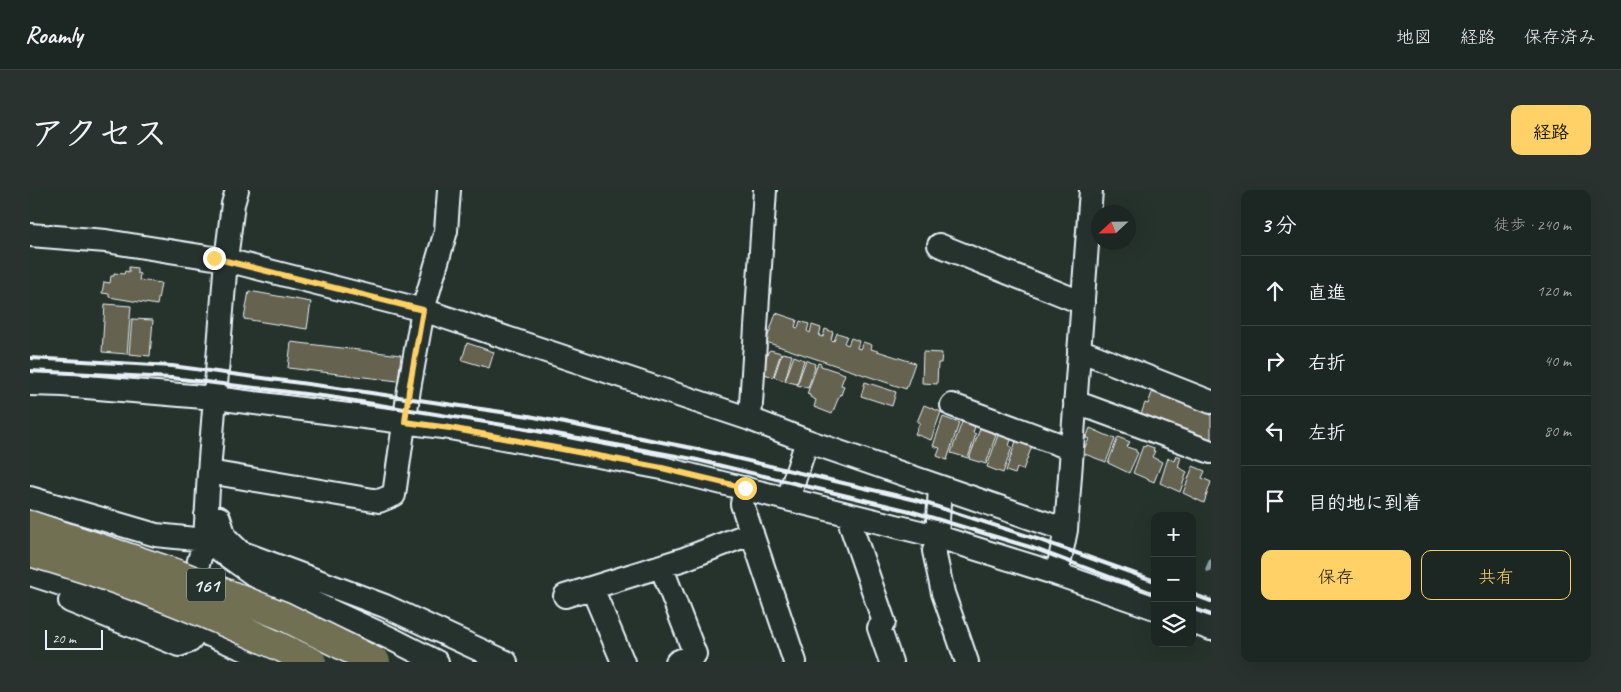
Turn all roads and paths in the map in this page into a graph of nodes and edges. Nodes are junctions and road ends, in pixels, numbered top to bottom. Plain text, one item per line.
1 (237, 190) edge
2 (449, 190) edge
3 (765, 190) edge
4 (1091, 190) edge
5 (30, 235) edge
6 (939, 245) dead end
7 (226, 260) junction
8 (1083, 303) junction
9 (423, 310) junction
10 (1079, 350) junction
11 (30, 384) edge
12 (215, 398) junction
13 (1076, 402) junction
14 (1211, 402) edge
15 (952, 405) dead end
16 (750, 419) junction
17 (405, 422) junction
18 (807, 441) junction
19 (1072, 449) junction
20 (1211, 452) edge
21 (209, 472) junction
22 (940, 487) junction
23 (745, 488) junction
24 (30, 498) edge
25 (788, 499) junction
26 (206, 515) junction
27 (854, 516) junction
28 (30, 525) edge
29 (1066, 530) junction
30 (752, 533) junction
31 (206, 540) junction
32 (936, 544) junction
33 (30, 552) edge
34 (661, 566) junction
35 (30, 574) edge
36 (1057, 574) junction
37 (592, 588) junction
38 (30, 589) edge
39 (565, 596) dead end
40 (1151, 607) edge
41 (1196, 623) edge
42 (190, 626) junction
43 (1211, 629) edge
44 (274, 662) edge
45 (312, 662) edge
46 (376, 662) edge
47 (437, 662) edge
48 (506, 662) edge
49 (623, 662) edge
50 (677, 662) edge
51 (795, 662) edge
52 (891, 662) edge
53 (967, 662) edge

1 - 7 street
2 - 9 street
3 - 16 street
4 - 8 street
5 - 7 street
6 - 8 street
7 - 9 street
7 - 12 street
8 - 10 street
9 - 16 street
9 - 17 street
10 - 13 street
10 - 14 street
11 - 12 street
12 - 17 street
12 - 21 street
13 - 19 street
13 - 20 street
15 - 19 street
16 - 18 street
17 - 21 street
17 - 23 street
18 - 22 street
18 - 25 street
19 - 29 street
21 - 26 street
22 - 29 street
22 - 32 street
23 - 25 street
23 - 30 street
24 - 31 street
25 - 27 street
26 - 31 street
26 - 48 street
27 - 32 street
27 - 52 street
28 - 46 highway, 161, bridge
29 - 36 street
30 - 34 street
30 - 51 street
31 - 42 street
31 - 47 street
32 - 36 street
32 - 53 street
33 - 45 highway, 161, bridge
34 - 37 street
34 - 50 street
35 - 42 street
36 - 40 street
37 - 39 street
37 - 49 street
38 - 42 street
41 - 43 street
42 - 44 street

